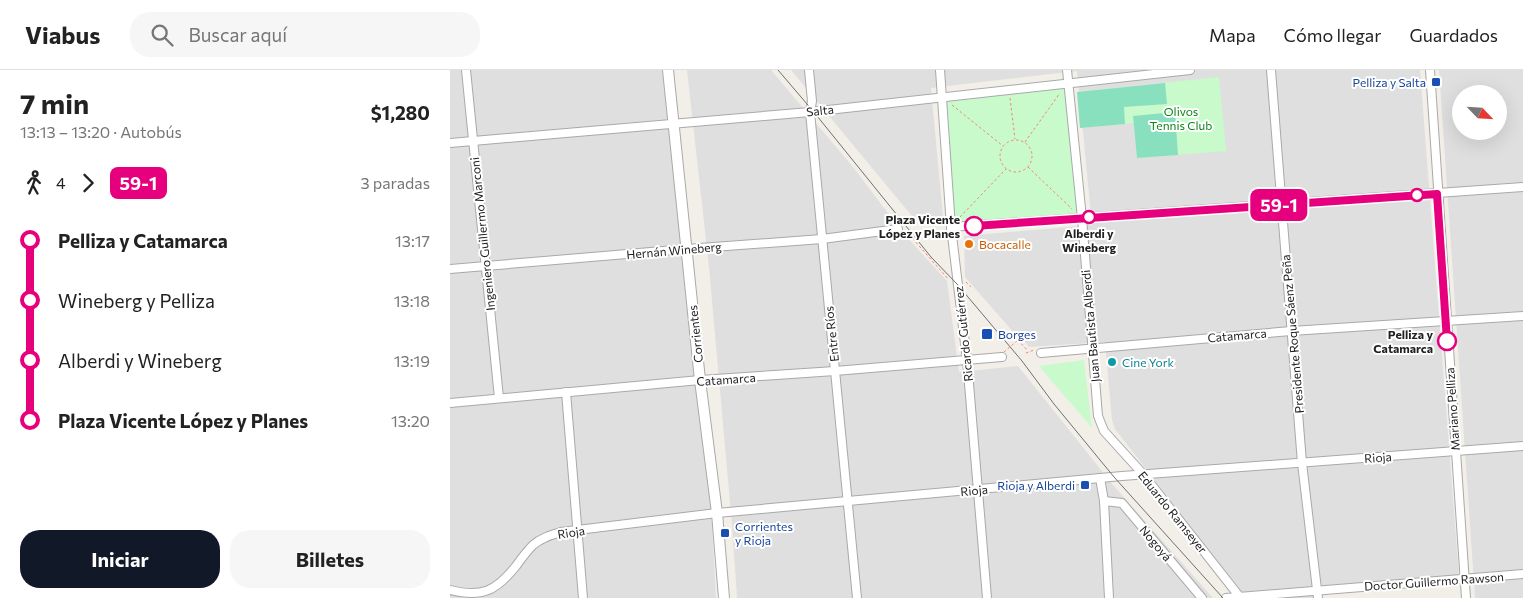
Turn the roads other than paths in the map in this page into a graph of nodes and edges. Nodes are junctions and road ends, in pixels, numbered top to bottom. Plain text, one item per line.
1 (466, 70) edge
2 (668, 70) edge
3 (809, 70) edge
4 (940, 70) edge
5 (1067, 70) edge
6 (1190, 70) edge
7 (1271, 70) edge
8 (1430, 70) edge
9 (1068, 82) junction
10 (942, 97) junction
11 (810, 112) junction
12 (673, 124) junction
13 (473, 141) junction
14 (450, 143) edge
15 (1523, 187) edge
16 (1437, 194) junction
17 (1281, 204) junction
18 (1082, 218) junction
19 (952, 227) junction
20 (898, 229) road end
21 (822, 239) junction
22 (686, 248) junction
23 (485, 266) junction
24 (450, 270) edge
25 (1523, 316) edge
26 (1446, 322) junction
27 (1291, 331) junction
28 (1091, 348) junction
29 (1040, 353) dead end
30 (1003, 354) road end
31 (967, 360) junction
32 (835, 371) junction
33 (700, 380) junction
34 (566, 392) junction
35 (499, 398) junction
36 (450, 403) edge
37 (1104, 431) joint
38 (1523, 446) edge
39 (1455, 451) junction
40 (1302, 463) junction
41 (1143, 474) junction
42 (1100, 478) junction
43 (978, 490) junction
44 (1104, 501) junction
45 (848, 502) junction
46 (718, 513) junction
47 (577, 531) junction
48 (1523, 574) edge
49 (1465, 579) junction
50 (450, 590) edge
51 (1318, 594) edge
52 (1238, 596) junction
53 (583, 598) edge
54 (724, 598) edge
55 (857, 598) edge
56 (987, 598) edge
57 (1109, 598) edge
58 (1202, 598) edge
59 (1226, 598) edge
60 (1466, 598) edge

1 - 13 street, Ingeniero Guillermo Marconi
2 - 12 street, Corrientes
3 - 11 street, Entre Ríos
4 - 10 street, Ricardo Gutiérrez
5 - 9 street, Juan Bautista Alberdi
6 - 9 street, Salta
7 - 17 street, Presidente Roque Sáenz Peña
8 - 16 street, Mariano Pelliza
9 - 10 street, Salta
9 - 18 street, Juan Bautista Alberdi
10 - 11 street, Salta
10 - 19 street, Ricardo Gutiérrez
11 - 12 street, Salta
11 - 21 street, Entre Ríos
12 - 13 street, Salta
12 - 22 street, Corrientes
13 - 14 street, Salta
13 - 23 street, Ingeniero Guillermo Marconi
15 - 16 street
16 - 17 street
16 - 26 street, Mariano Pelliza
17 - 18 street
17 - 27 street, Presidente Roque Sáenz Peña
18 - 19 street
18 - 28 street, Juan Bautista Alberdi
19 - 31 street, Ricardo Gutiérrez
20 - 21 street, Hernán Wineberg
21 - 22 street, Hernán Wineberg
21 - 32 street, Entre Ríos
22 - 23 street, Hernán Wineberg
22 - 33 street, Corrientes
23 - 24 street, Hernán Wineberg
23 - 35 street, Ingeniero Guillermo Marconi
25 - 26 street, Catamarca
26 - 27 street, Catamarca
26 - 39 street, Mariano Pelliza
27 - 28 street, Catamarca
27 - 40 street, Presidente Roque Sáenz Peña
28 - 29 street, Catamarca
28 - 37 street, Juan Bautista Alberdi
30 - 31 street, Catamarca
31 - 32 street, Catamarca
31 - 43 street, Ricardo Gutiérrez
32 - 33 street, Catamarca
32 - 45 street, Entre Ríos
33 - 34 street, Catamarca
33 - 46 street, Corrientes
34 - 35 street, Catamarca
34 - 47 street
35 - 36 street, Catamarca
37 - 41 street, Eduardo Ramseyer
38 - 39 street, Rioja
39 - 40 street, Rioja
39 - 49 street, Mariano Pelliza
40 - 41 street, Rioja
40 - 51 street, Presidente Roque Sáenz Peña
41 - 42 street, Rioja
41 - 52 street, Eduardo Ramseyer
42 - 43 street, Rioja
42 - 44 street
43 - 45 street, Rioja
43 - 56 street, Ricardo Gutiérrez
44 - 57 street
44 - 58 street, Nogoyá
45 - 46 street, Rioja
45 - 55 street, Entre Ríos
46 - 47 street, Rioja
46 - 54 street, Corrientes
47 - 50 street, Rioja
47 - 53 street
48 - 49 street, Doctor Guillermo Rawson
49 - 51 street, Doctor Guillermo Rawson
49 - 60 street, Mariano Pelliza
51 - 52 street, Doctor Guillermo Rawson
52 - 59 street, Doctor Guillermo Rawson

